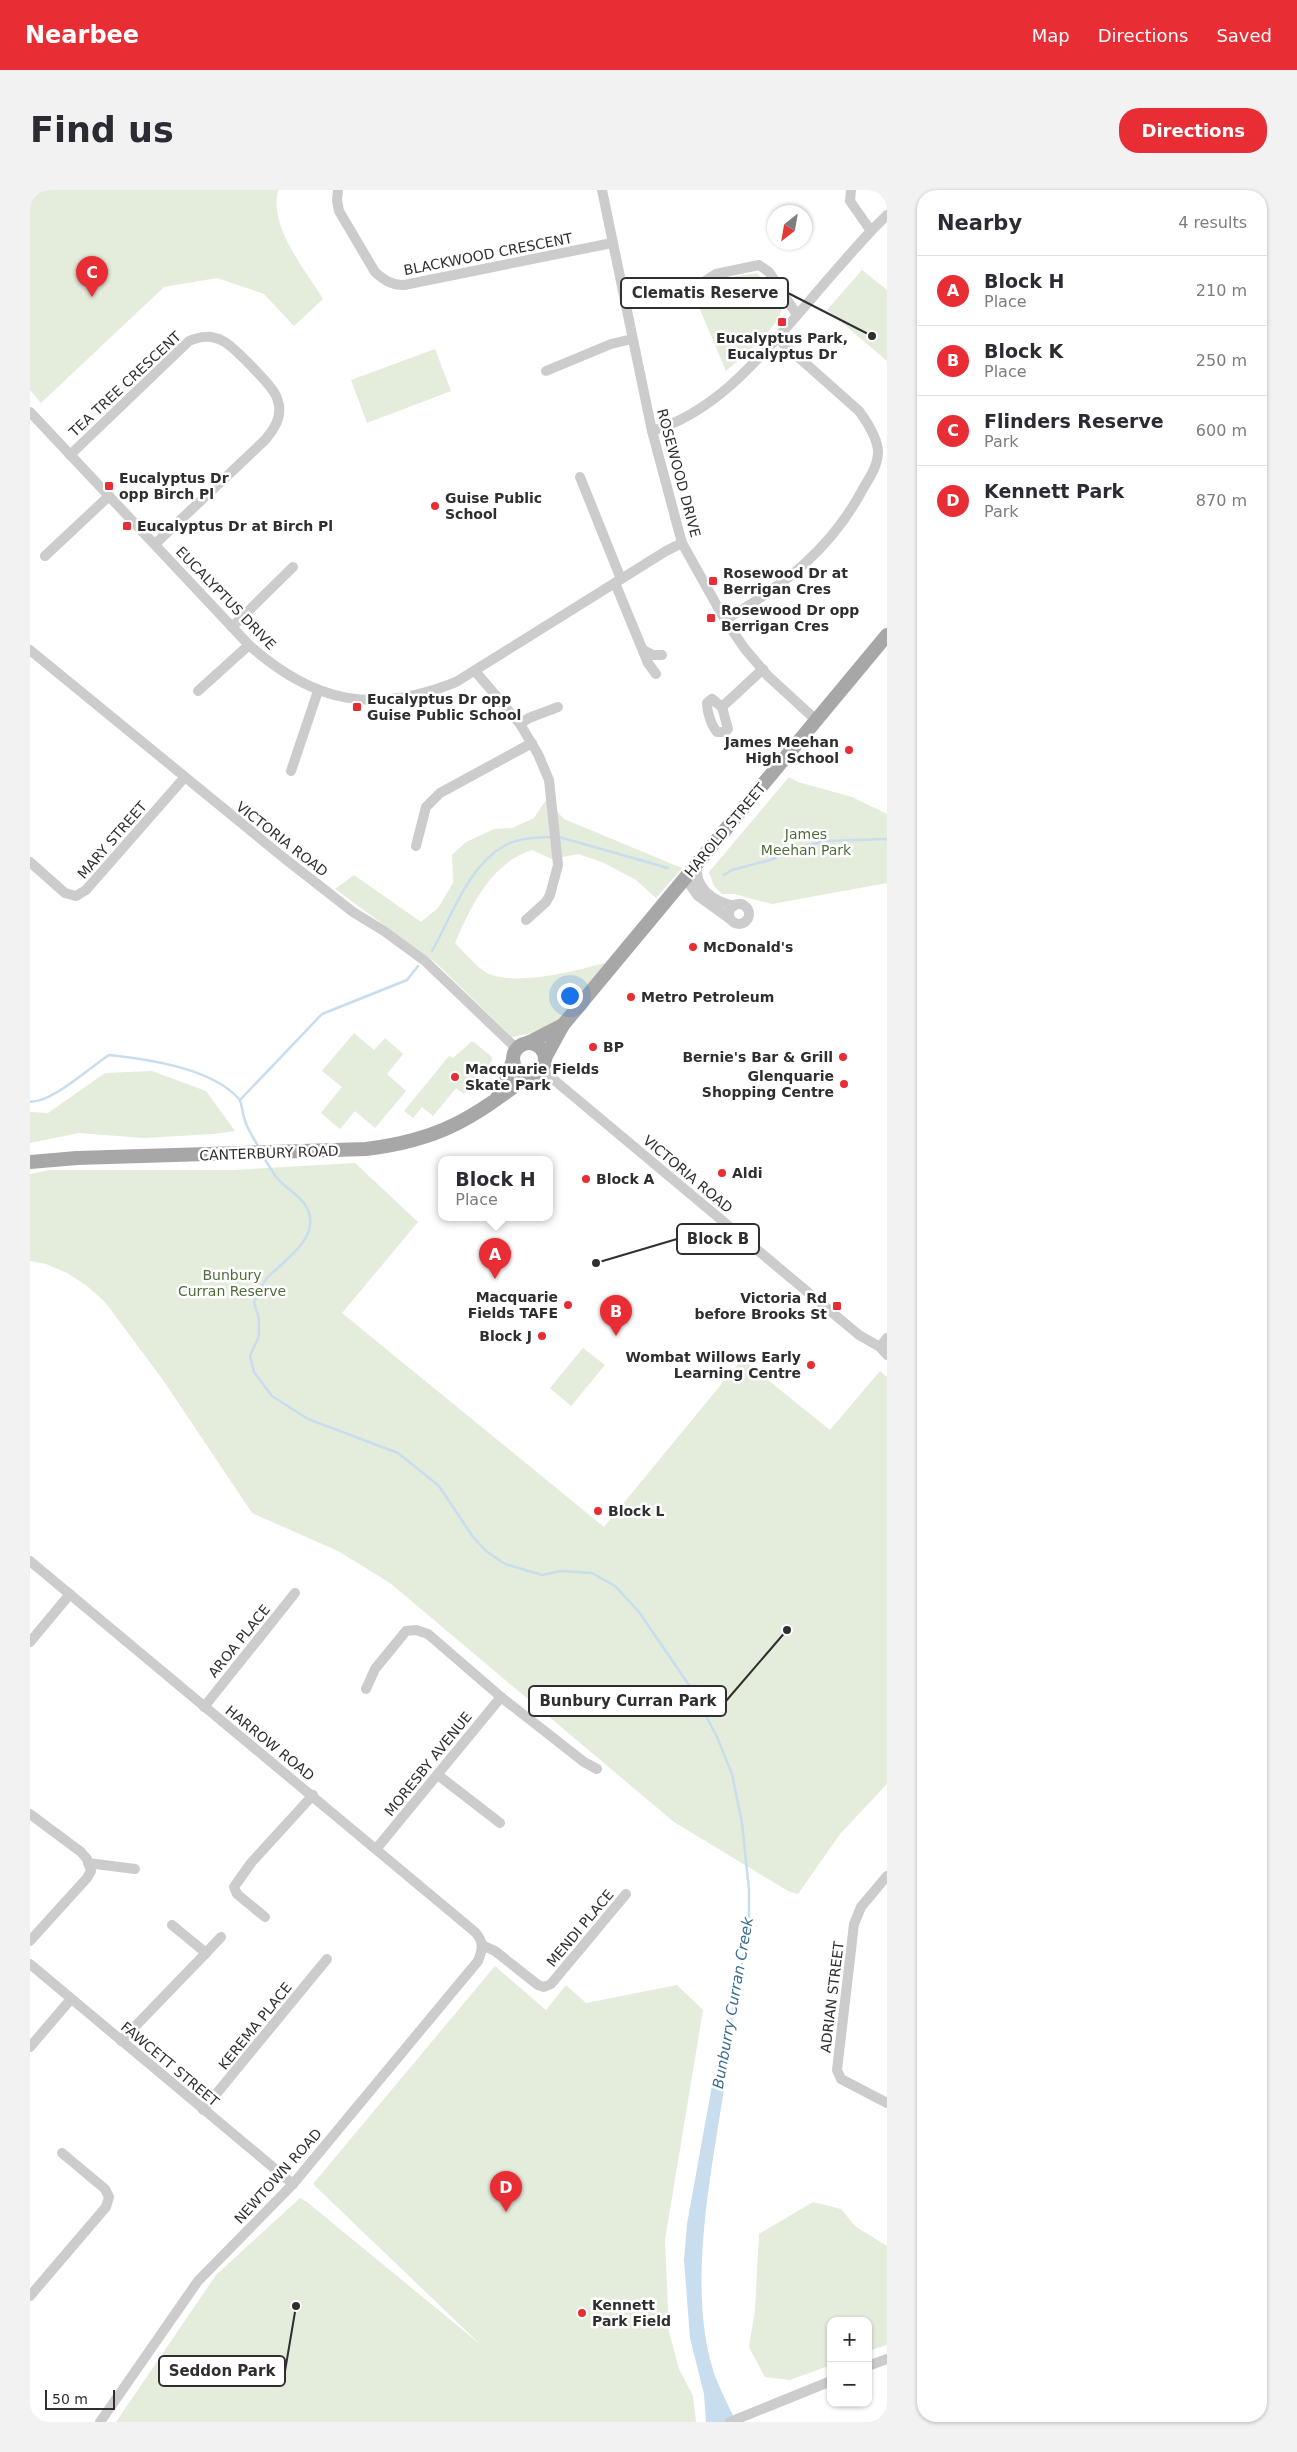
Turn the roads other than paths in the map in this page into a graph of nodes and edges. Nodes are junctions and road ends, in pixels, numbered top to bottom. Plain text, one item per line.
1 (338, 190) edge
2 (602, 190) edge
3 (851, 190) edge
4 (887, 215) edge
5 (871, 231) junction
6 (612, 243) junction
7 (699, 285) dead end
8 (797, 315) junction
9 (632, 339) junction
10 (778, 339) junction
11 (546, 371) dead end
12 (30, 412) edge
13 (34, 425) edge
14 (652, 431) junction
15 (883, 450) edge
16 (70, 455) junction
17 (580, 477) dead end
18 (109, 496) junction
19 (155, 544) junction
20 (682, 544) junction
21 (45, 556) dead end
22 (292, 567) dead end
23 (618, 581) junction
24 (725, 620) junction
25 (232, 627) junction
26 (887, 635) edge
27 (249, 645) junction
28 (30, 650) edge
29 (643, 650) junction
30 (662, 655) dead end
31 (763, 669) junction
32 (475, 671) junction
33 (656, 674) dead end
34 (198, 691) dead end
35 (318, 691) junction
36 (558, 707) dead end
37 (722, 707) dead end
38 (816, 720) junction
39 (520, 724) junction
40 (532, 744) junction
41 (291, 771) dead end
42 (184, 778) junction
43 (416, 846) dead end
44 (30, 862) edge
45 (697, 864) junction
46 (685, 878) junction
47 (698, 884) junction
48 (698, 896) junction
49 (669, 897) junction
50 (734, 906) junction
51 (526, 920) dead end
52 (730, 920) junction
53 (563, 1025) junction
54 (519, 1051) junction
55 (538, 1067) junction
56 (496, 1099) junction
57 (30, 1162) edge
58 (887, 1338) edge
59 (883, 1351) edge
60 (30, 1561) edge
61 (295, 1593) dead end
62 (70, 1594) junction
63 (30, 1642) edge
64 (366, 1689) dead end
65 (501, 1697) junction
66 (204, 1706) junction
67 (597, 1769) dead end
68 (438, 1775) junction
69 (313, 1795) junction
70 (30, 1814) edge
71 (500, 1823) dead end
72 (377, 1848) junction
73 (88, 1862) junction
74 (135, 1869) dead end
75 (887, 1876) edge
76 (626, 1894) dead end
77 (265, 1917) dead end
78 (172, 1925) dead end
79 (221, 1937) dead end
80 (30, 1942) edge
81 (482, 1948) junction
82 (206, 1954) junction
83 (327, 1959) dead end
84 (30, 1964) edge
85 (71, 1999) junction
86 (121, 2041) junction
87 (30, 2047) edge
88 (887, 2103) edge
89 (204, 2110) junction
90 (62, 2153) dead end
91 (293, 2184) junction
92 (31, 2291) edge
93 (887, 2359) edge
94 (872, 2365) edge
95 (827, 2383) edge
96 (100, 2422) edge
97 (730, 2422) edge

1 - 6 street, BLACKWOOD CRESCENT
2 - 6 street, ROSEWOOD DRIVE
3 - 5 street
4 - 5 street
5 - 8 street
6 - 9 street, ROSEWOOD DRIVE
7 - 8 street
8 - 10 street
9 - 11 street
9 - 14 street, ROSEWOOD DRIVE
10 - 14 street
10 - 15 street
12 - 13 street, EUCALYPTUS DRIVE
13 - 16 street, EUCALYPTUS DRIVE
14 - 20 street, ROSEWOOD DRIVE
15 - 24 street
16 - 18 street, EUCALYPTUS DRIVE
16 - 19 street, TEA TREE CRESCENT
17 - 23 street
18 - 19 street, EUCALYPTUS DRIVE
18 - 21 street
19 - 25 street, EUCALYPTUS DRIVE
20 - 23 street, EUCALYPTUS DRIVE
20 - 24 street, ROSEWOOD DRIVE
22 - 25 street
23 - 29 street
23 - 32 street, EUCALYPTUS DRIVE
24 - 31 street, ROSEWOOD DRIVE
25 - 27 street, EUCALYPTUS DRIVE
26 - 38 main road, HAROLD STREET
27 - 34 street
27 - 35 street, EUCALYPTUS DRIVE
28 - 42 street, VICTORIA ROAD
29 - 30 street
29 - 33 street
31 - 37 street
31 - 38 street, ROSEWOOD DRIVE
32 - 35 street, EUCALYPTUS DRIVE
32 - 39 street
35 - 41 street
36 - 39 street
38 - 45 main road, HAROLD STREET
39 - 40 street
40 - 43 street
40 - 51 street
42 - 44 street, MARY STREET
42 - 54 street, VICTORIA ROAD
45 - 46 main road, HAROLD STREET
45 - 47 street
46 - 47 street
46 - 48 street
46 - 49 main road, HAROLD STREET
47 - 50 street
48 - 49 street
48 - 52 street
49 - 53 main road, HAROLD STREET
50 - 52 street
50 - 52 street
53 - 54 main road, HAROLD STREET
53 - 55 main road, HAROLD STREET
54 - 55 main road
54 - 55 main road
54 - 56 main road, CANTERBURY ROAD
55 - 56 main road, CANTERBURY ROAD
55 - 59 street, VICTORIA ROAD
56 - 57 main road, CANTERBURY ROAD
58 - 59 street
60 - 62 street, HARROW ROAD
61 - 66 street, AROA PLACE
62 - 63 street
62 - 66 street, HARROW ROAD
64 - 65 street
65 - 67 street
65 - 68 street, MORESBY AVENUE
66 - 69 street, HARROW ROAD
68 - 71 street
68 - 72 street, MORESBY AVENUE
69 - 72 street, HARROW ROAD
69 - 77 street
70 - 73 street
72 - 81 street, HARROW ROAD
73 - 74 street
73 - 80 street
75 - 88 street, ADRIAN STREET
76 - 81 street, MENDI PLACE
78 - 82 street
79 - 82 street
81 - 91 street, NEWTOWN ROAD
82 - 86 street
83 - 89 street, KEREMA PLACE
84 - 85 street, FAWCETT STREET
85 - 86 street, FAWCETT STREET
85 - 87 street
86 - 89 street, FAWCETT STREET
89 - 91 street, FAWCETT STREET
90 - 92 street
91 - 96 street, NEWTOWN ROAD
93 - 94 street
95 - 97 street

